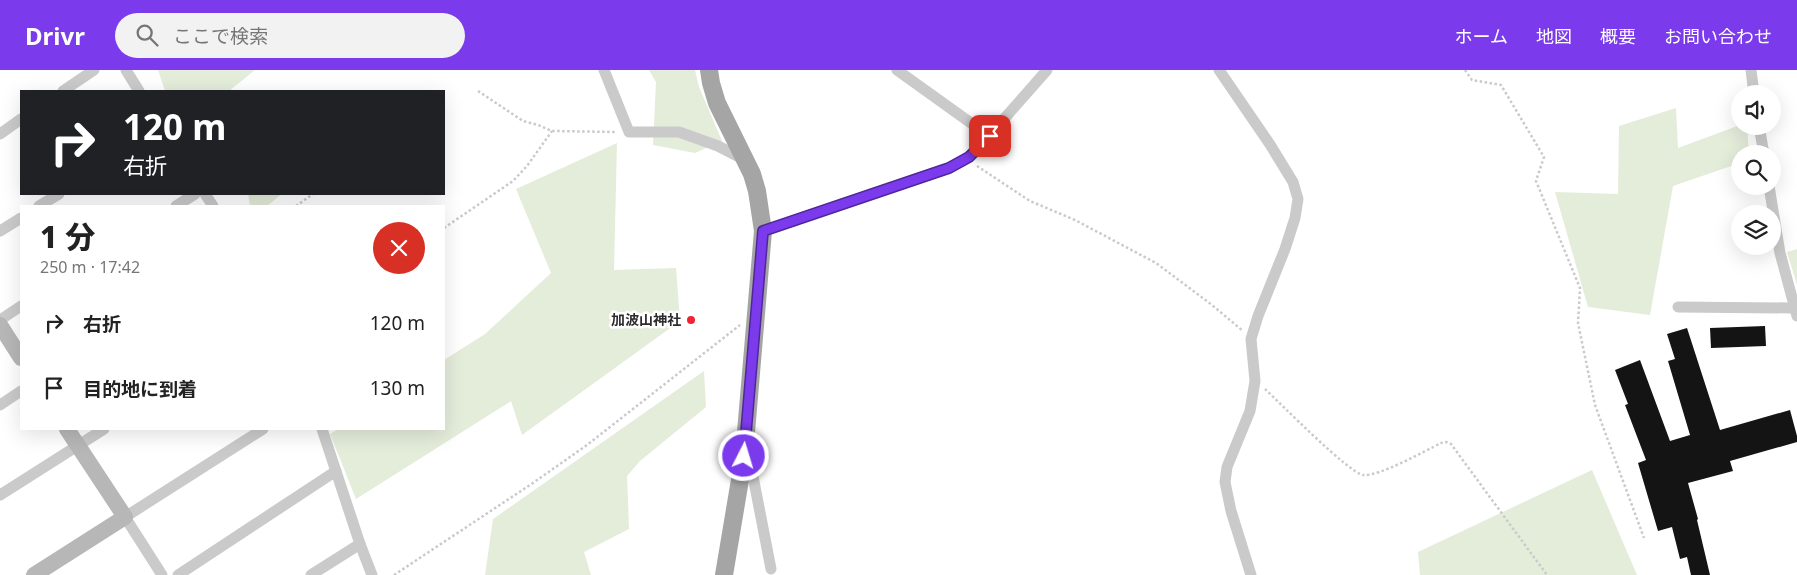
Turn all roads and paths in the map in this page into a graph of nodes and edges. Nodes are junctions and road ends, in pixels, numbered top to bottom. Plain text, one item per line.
1 (94, 70) edge
2 (126, 70) edge
3 (604, 70) edge
4 (708, 70) edge
5 (897, 70) edge
6 (1047, 70) edge
7 (1219, 70) edge
8 (1465, 70) edge
9 (1751, 70) edge
10 (1753, 85) edge
11 (64, 90) edge
12 (138, 90) edge
13 (478, 91) dead end
14 (20, 120) edge
15 (552, 132) junction
16 (629, 132) junction
17 (0, 134) edge
18 (990, 136) junction
19 (969, 157) junction
20 (745, 161) junction
21 (57, 195) edge
22 (193, 195) edge
23 (312, 195) edge
24 (1770, 195) edge
25 (42, 205) edge
26 (178, 205) edge
27 (298, 205) edge
28 (20, 219) edge
29 (445, 227) edge
30 (0, 231) edge
31 (763, 231) junction
32 (20, 307) edge
33 (1678, 308) dead end
34 (758, 312) junction
35 (1796, 312) edge
36 (0, 320) edge
37 (0, 325) edge
38 (1251, 339) junction
39 (20, 356) edge
40 (1255, 381) junction
41 (20, 392) edge
42 (0, 405) edge
43 (69, 430) edge
44 (103, 430) edge
45 (261, 430) edge
46 (322, 430) edge
47 (79, 446) junction
48 (744, 456) junction
49 (336, 471) junction
50 (0, 495) edge
51 (125, 517) junction
52 (1644, 538) dead end
53 (360, 544) junction
54 (771, 569) dead end
55 (34, 575) edge
56 (162, 575) edge
57 (178, 575) edge
58 (311, 575) edge
59 (372, 575) edge
60 (394, 575) edge
61 (724, 575) edge
62 (1251, 575) edge
63 (1547, 575) edge

1 - 11 street
2 - 12 street
3 - 16 street
4 - 20 main road
5 - 18 street
6 - 18 street
7 - 38 street
8 - 52 path
9 - 10 street
13 - 15 path
14 - 17 street
15 - 16 path
15 - 29 path
16 - 20 street
18 - 19 street
19 - 31 street
19 - 38 path
20 - 31 main road
21 - 25 street
22 - 26 street
23 - 27 path
24 - 35 street
28 - 30 street
31 - 34 main road
32 - 36 street
33 - 35 street
34 - 48 main road
34 - 60 path
37 - 39 street
38 - 40 street
40 - 62 street
40 - 63 path
41 - 42 street
43 - 47 street
44 - 47 street
45 - 51 street
46 - 49 street
47 - 50 street
47 - 51 street
48 - 54 street
48 - 61 main road
49 - 53 street
49 - 57 street
51 - 55 street
51 - 56 street
53 - 58 street
53 - 59 street

